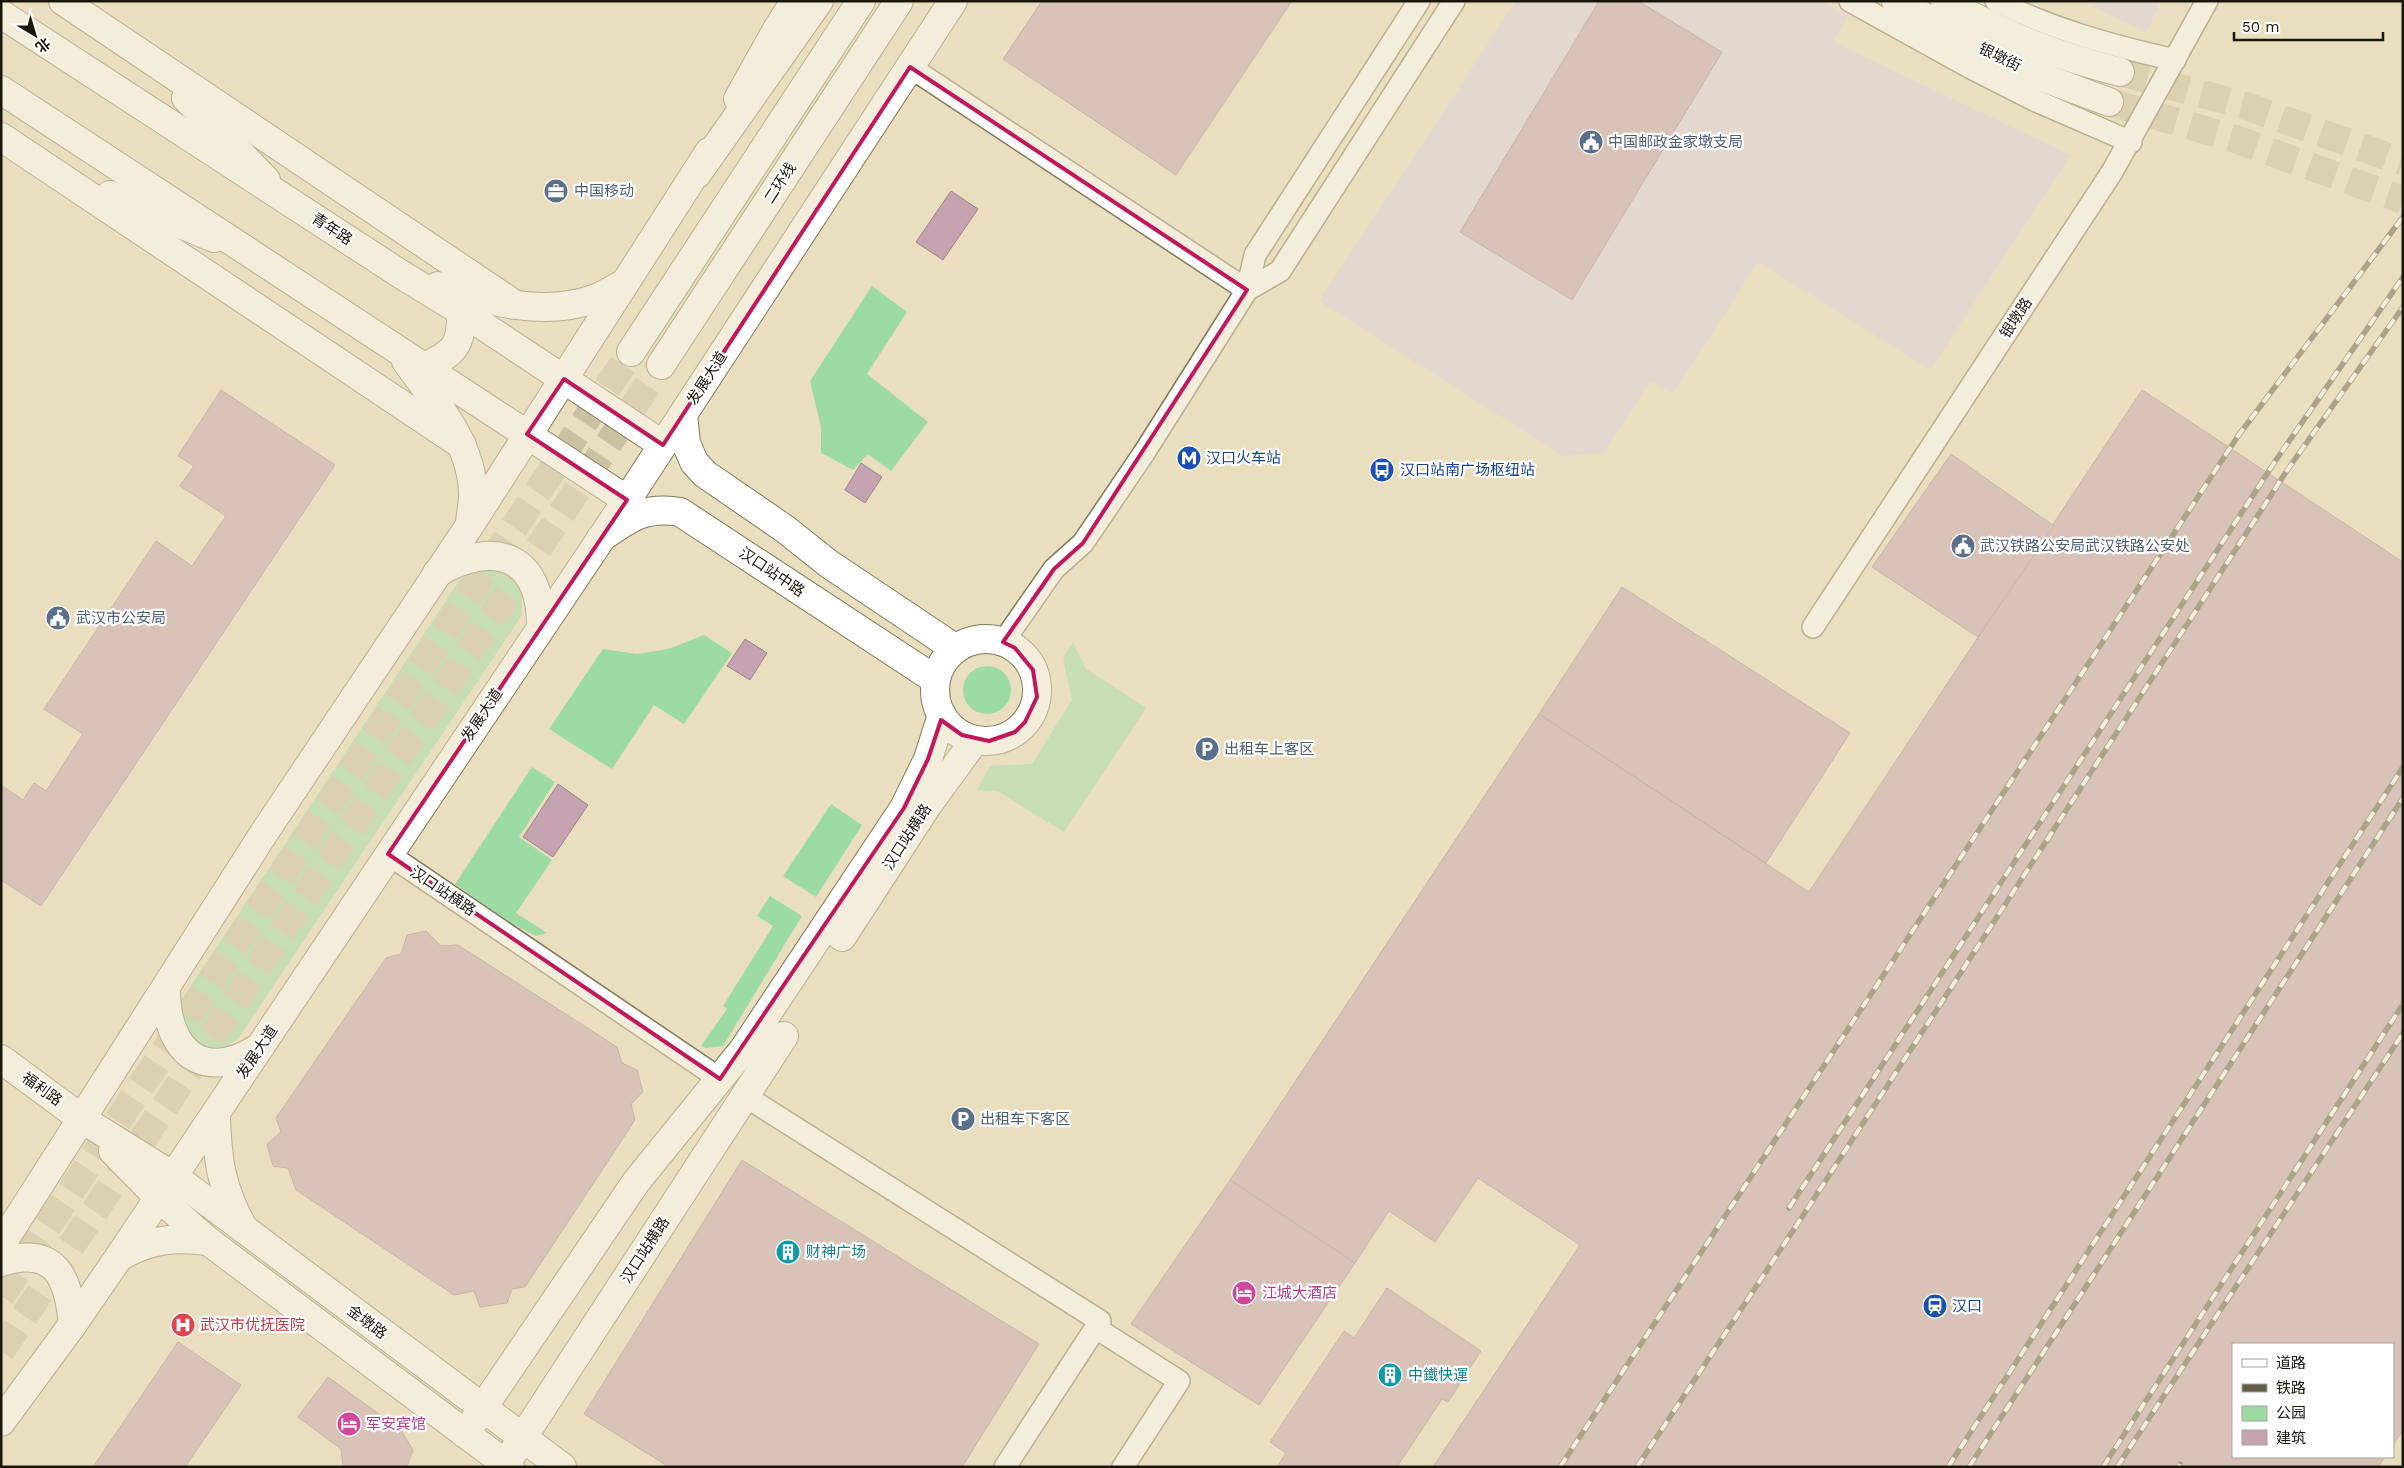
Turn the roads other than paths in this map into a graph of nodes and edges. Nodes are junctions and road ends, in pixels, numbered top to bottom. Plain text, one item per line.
1 (63, 1) edge
2 (75, 1) edge
3 (899, 1) edge
4 (953, 1) edge
5 (1419, 1) edge
6 (1454, 1) edge
7 (1850, 1) edge
8 (1896, 1) edge
9 (1945, 1) edge
10 (1996, 1) edge
11 (2207, 1) edge
12 (810, 2) edge
13 (856, 9) edge
14 (1, 14) edge
15 (94, 22) junction
16 (146, 57) junction
17 (2175, 60) junction
18 (910, 68) junction
19 (2120, 72) tunnel mouth
20 (1, 90) edge
21 (2109, 102) tunnel mouth
22 (1, 137) edge
23 (2131, 142) junction
24 (56, 173) junction
25 (282, 197) junction
26 (247, 251) junction
27 (402, 275) junction
28 (626, 282) junction
29 (1248, 290) junction
30 (514, 304) junction
31 (461, 311) junction
32 (398, 350) junction
33 (630, 352) tunnel mouth
34 (661, 365) tunnel mouth
35 (424, 367) junction
36 (564, 380) junction
37 (683, 414) junction
38 (526, 434) junction
39 (462, 445) junction
40 (663, 445) junction
41 (627, 500) junction
42 (470, 525) junction
43 (602, 538) junction
44 (437, 573) junction
45 (541, 627) junction
46 (1813, 627) dead end
47 (1003, 642) junction
48 (956, 649) junction
49 (936, 680) junction
50 (942, 715) junction
51 (975, 740) junction
52 (388, 854) junction
53 (842, 937) dead end
54 (166, 989) junction
55 (784, 1036) dead end
56 (260, 1047) junction
57 (1, 1059) edge
58 (720, 1079) junction
59 (745, 1096) junction
60 (216, 1113) junction
61 (82, 1119) junction
62 (166, 1187) junction
63 (244, 1229) junction
64 (208, 1240) junction
65 (1, 1245) edge
66 (120, 1256) junction
67 (1, 1262) edge
68 (73, 1324) junction
69 (1096, 1328) junction
70 (483, 1409) junction
71 (1, 1422) edge
72 (465, 1434) junction
73 (522, 1438) junction
74 (507, 1465) edge
75 (562, 1467) edge
76 (1005, 1467) edge
77 (1123, 1467) edge

1 - 15 main road
2 - 15 main road
3 - 34 main road, 二环线
4 - 18 main road, 发展大道
5 - 29 street
6 - 29 street
7 - 23 street
8 - 21 main road, 银墩街
9 - 19 main road, 银墩街
10 - 17 street
11 - 17 street, 银墩路
12 - 28 main road
13 - 33 main road
14 - 25 main road, 青年路
15 - 16 main road
16 - 25 main road
16 - 30 main road
17 - 23 street, 银墩路
18 - 29 street
18 - 37 main road, 发展大道
20 - 26 main road
22 - 24 main road
23 - 46 street, 银墩路
24 - 26 main road
24 - 39 main road
25 - 27 main road, 青年路
26 - 32 main road
27 - 30 main road
27 - 31 main road, 青年路
28 - 30 main road
28 - 36 main road
29 - 47 street
31 - 35 main road
31 - 36 main road, 青年路
32 - 35 main road
32 - 39 main road
35 - 38 main road
36 - 38 main road
36 - 40 main road, 青年路
37 - 40 main road, 发展大道
37 - 48 main road
38 - 41 main road
38 - 42 main road
39 - 42 main road
40 - 41 main road, 发展大道
41 - 43 main road, 发展大道
42 - 44 main road
43 - 45 main road, 发展大道
43 - 49 main road, 汉口站中路
44 - 45 main road
44 - 54 main road
45 - 52 main road, 发展大道
47 - 48 main road
47 - 51 main road
48 - 49 main road
49 - 50 main road
50 - 51 main road
50 - 58 main road
51 - 53 main road, 汉口站横路
52 - 56 main road, 发展大道
52 - 58 street, 汉口站横路
54 - 56 main road
54 - 61 main road
55 - 59 main road, 汉口站横路
56 - 60 main road, 发展大道
57 - 61 main road, 福利路
58 - 70 main road
59 - 69 street
59 - 73 main road, 汉口站横路
60 - 62 main road, 发展大道
60 - 63 main road
61 - 62 main road, 福利路
61 - 65 main road
62 - 63 main road, 金墩路
62 - 64 main road, 金墩路
62 - 66 main road, 发展大道
63 - 70 main road, 金墩路
64 - 66 main road
64 - 72 main road, 金墩路
66 - 68 main road, 发展大道
67 - 68 main road
68 - 71 main road, 发展大道
69 - 76 street
69 - 77 street
70 - 72 main road
70 - 73 main road, 金墩路
72 - 74 main road, 金墩路
73 - 74 main road, 汉口站横路
73 - 75 main road, 金墩路

